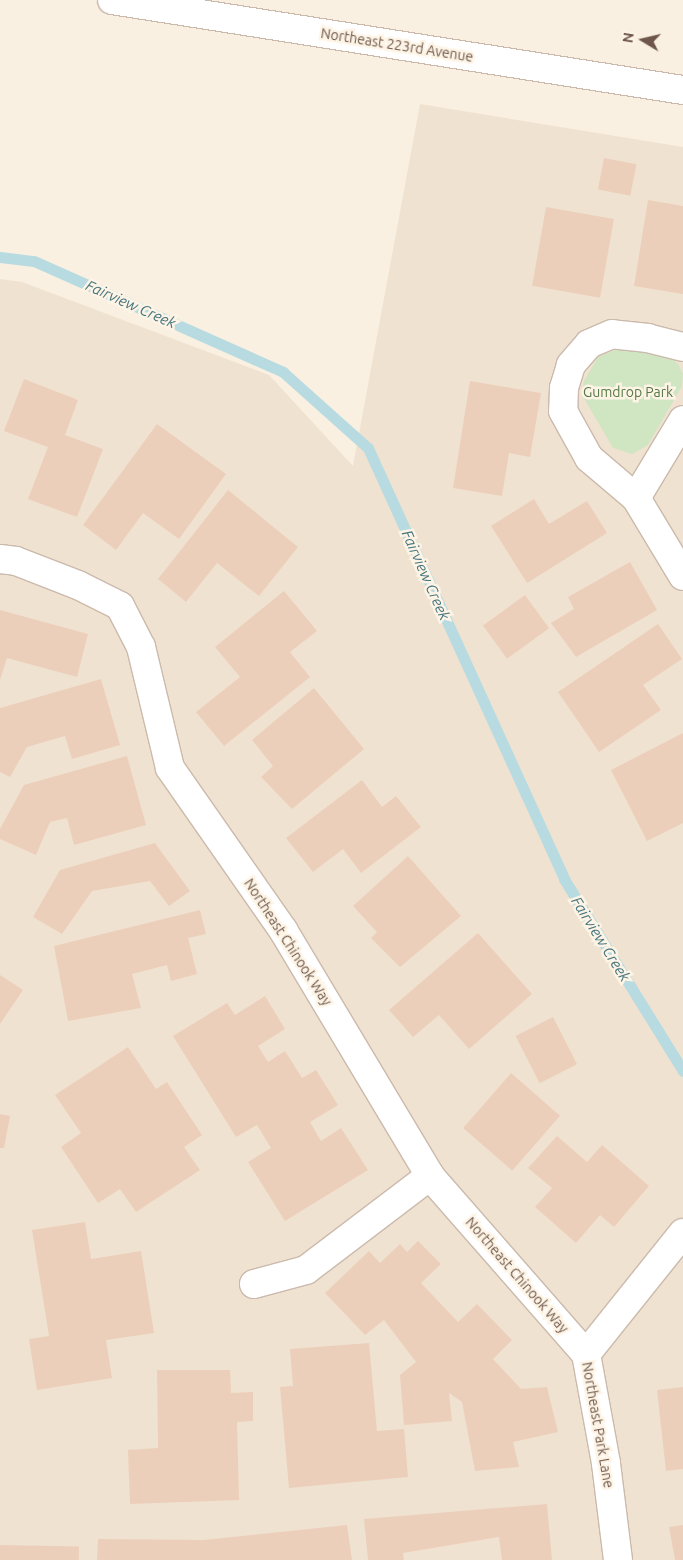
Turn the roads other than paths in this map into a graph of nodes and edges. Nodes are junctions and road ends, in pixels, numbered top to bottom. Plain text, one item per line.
1 (112, 0) edge
2 (683, 90) edge
3 (683, 347) edge
4 (683, 420) edge
5 (636, 498) junction
6 (0, 559) edge
7 (683, 576) edge
8 (430, 1176) junction
9 (683, 1233) edge
10 (254, 1284) dead end
11 (586, 1354) junction
12 (618, 1560) edge

1 - 2 street, Northeast 223rd Avenue
3 - 5 street
4 - 5 street
5 - 7 street
6 - 8 street, Northeast Chinook Way
8 - 10 street
8 - 11 street, Northeast Chinook Way
9 - 11 street, Northeast Park Lane
11 - 12 street, Northeast Park Lane

